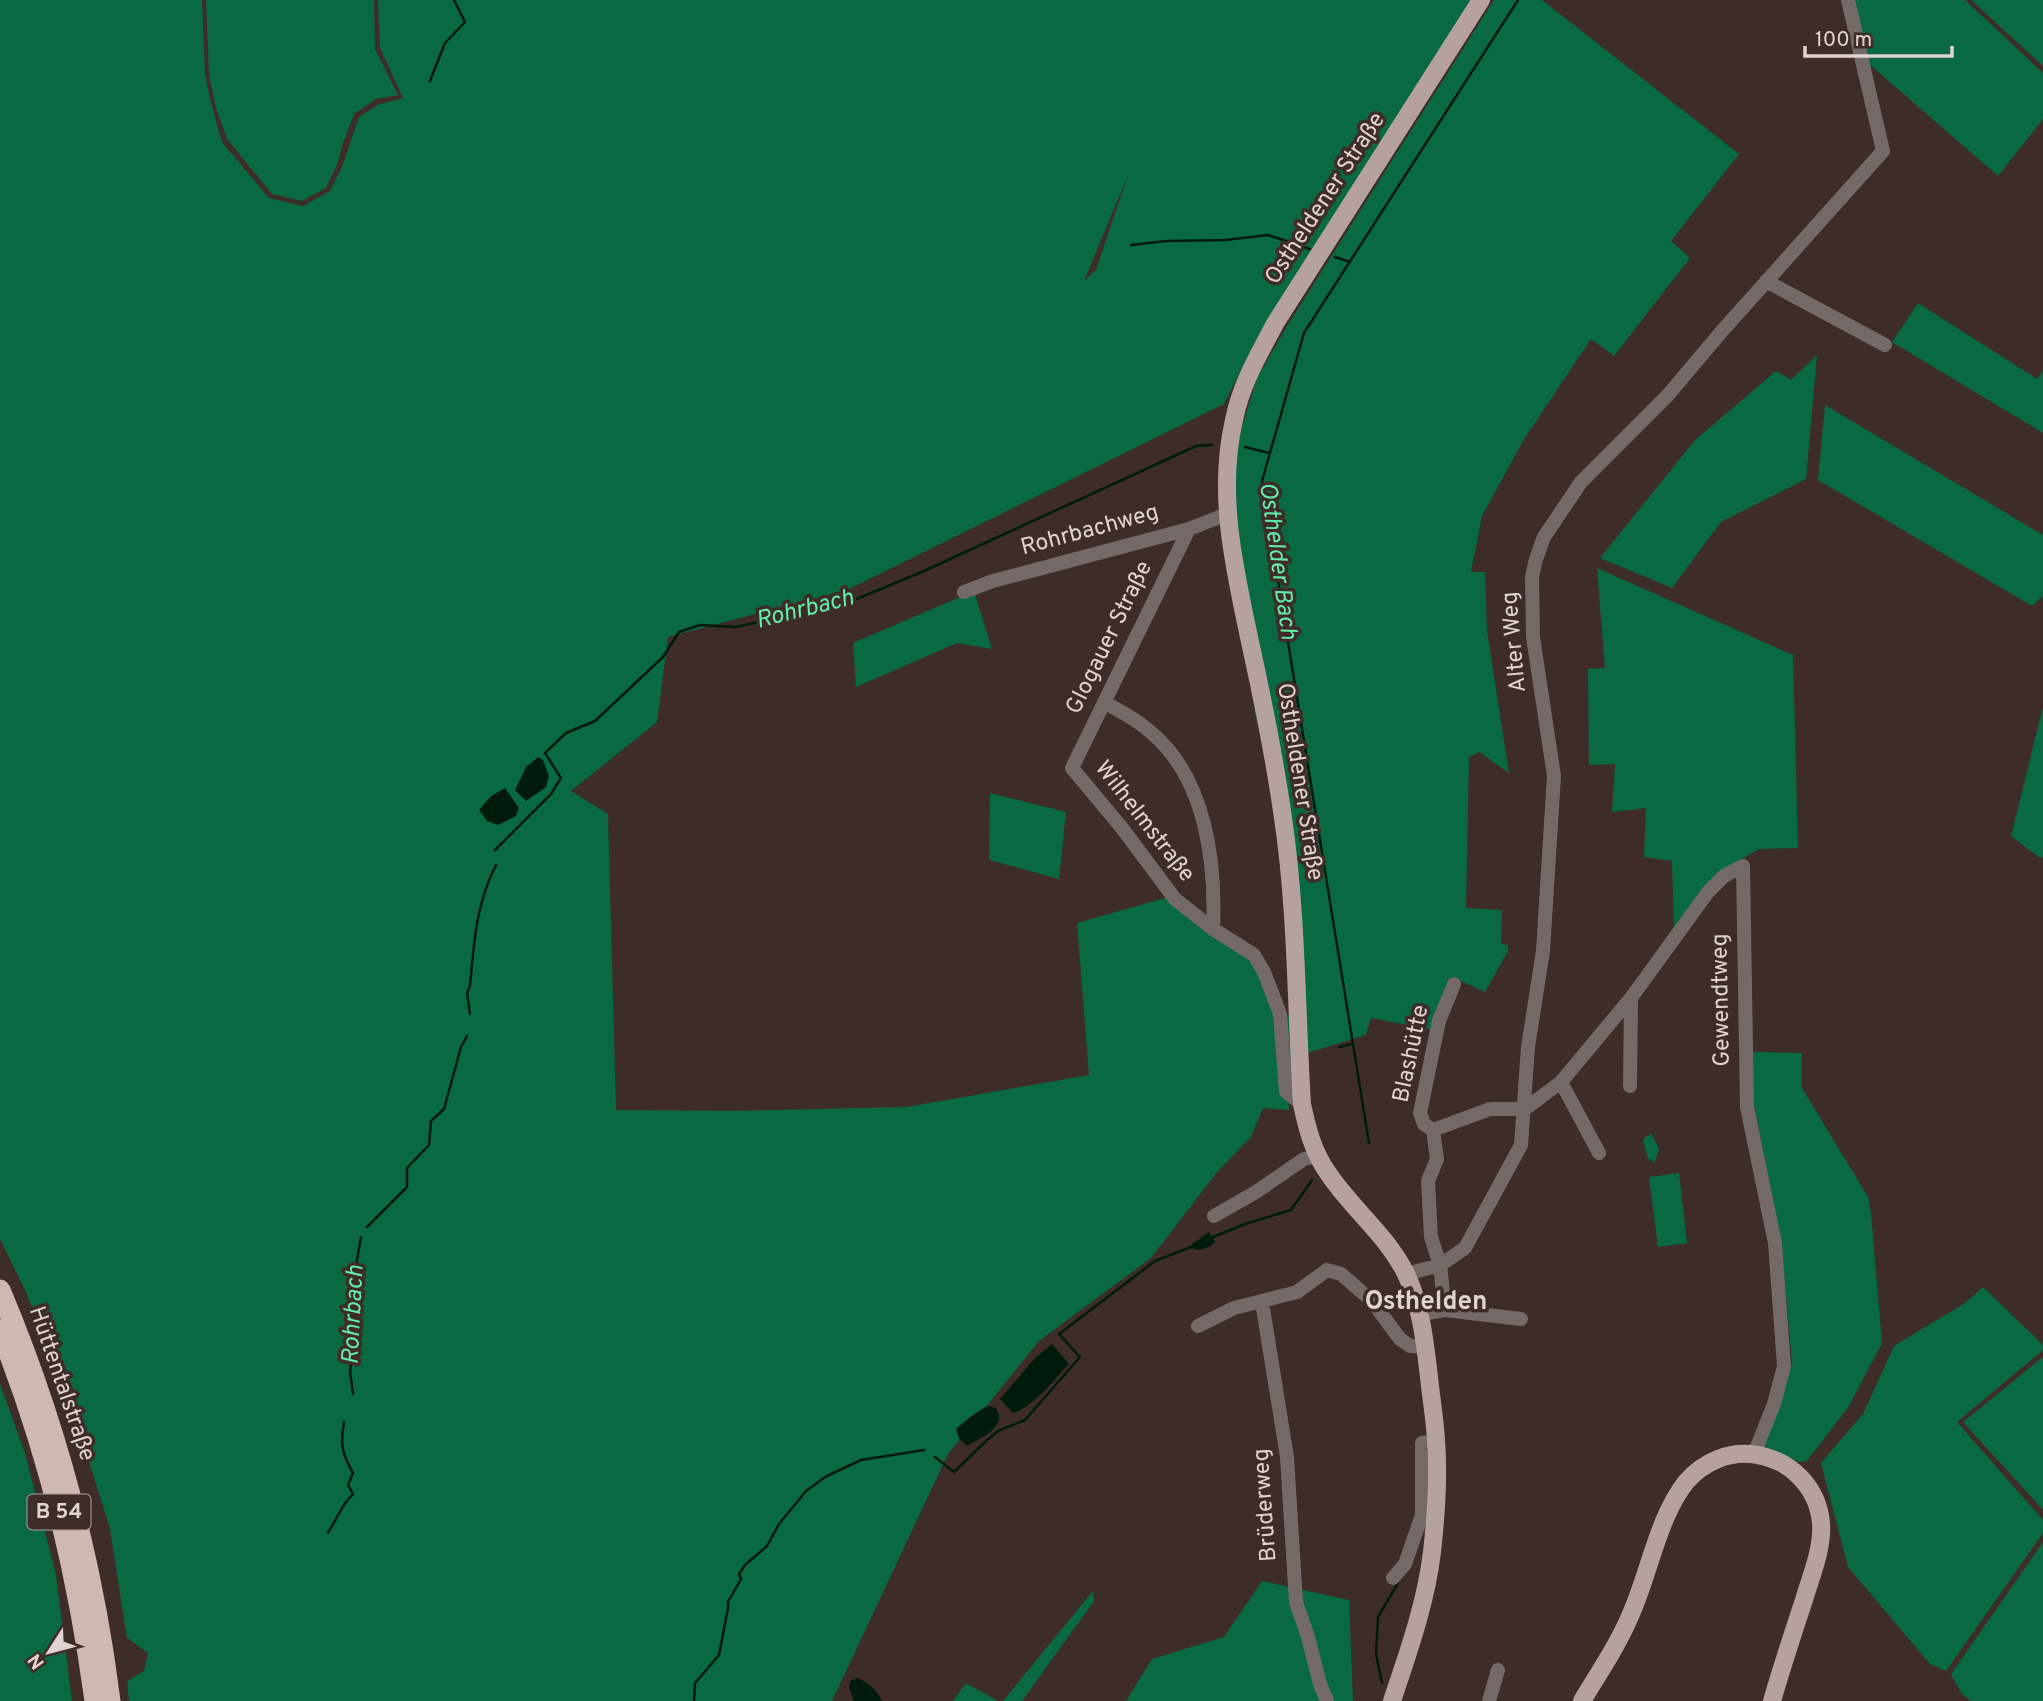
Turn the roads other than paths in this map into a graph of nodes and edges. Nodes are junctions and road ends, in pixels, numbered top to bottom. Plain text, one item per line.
1 (1481, 0) edge
2 (1848, 0) edge
3 (1766, 281) junction
4 (1885, 345) dead end
5 (1227, 514) junction
6 (1189, 529) junction
7 (964, 592) dead end
8 (1104, 702) junction
9 (1072, 768) joint
10 (1213, 929) junction
11 (1454, 984) dead end
12 (1631, 998) junction
13 (1561, 1082) junction
14 (1630, 1086) dead end
15 (1302, 1104) junction
16 (1525, 1109) junction
17 (1433, 1130) junction
18 (1599, 1153) dead end
19 (1318, 1156) junction
20 (1214, 1216) dead end
21 (1440, 1265) junction
22 (1406, 1274) junction
23 (0, 1290) edge
24 (1262, 1302) junction
25 (1446, 1310) junction
26 (1419, 1315) junction
27 (1521, 1319) dead end
28 (1198, 1326) dead end
29 (0, 1330) edge
30 (1425, 1347) junction
31 (1436, 1441) junction
32 (1754, 1454) junction
33 (1393, 1578) dead end
34 (1498, 1670) dead end
35 (94, 1701) edge
36 (110, 1701) edge
37 (1327, 1701) edge
38 (1392, 1701) edge
39 (1489, 1701) edge
40 (1582, 1701) edge
41 (1772, 1701) edge

1 - 5 main road, Ostheldener Straße
2 - 3 street, Alter Weg
3 - 4 street
3 - 16 street, Alter Weg
5 - 6 street, Rohrbachweg
5 - 15 main road, Ostheldener Straße
6 - 7 street, Rohrbachweg
6 - 8 street, Glogauer Straße
8 - 9 street, Glogauer Straße
8 - 10 street
9 - 10 street, Wilhelmstraße
10 - 15 street, Wilhelmstraße
11 - 17 street, Blashütte
12 - 13 street, Gewendtweg
12 - 14 street
12 - 32 street, Gewendtweg
13 - 16 street, Gewendtweg
13 - 18 street
15 - 19 main road, Ostheldener Straße
16 - 17 street, Blashütte
16 - 21 street, Alter Weg
17 - 21 street, Blashütte
19 - 20 street
19 - 22 main road, Ostheldener Straße
21 - 22 street, Alter Weg
21 - 25 street, Blashütte
22 - 26 main road, Ostheldener Straße
23 - 36 highway, Hüttentalstraße / B 54
24 - 28 street
24 - 30 street
24 - 37 street, Brüderweg
25 - 26 street
25 - 27 street
26 - 30 main road, Ostheldener Straße
29 - 35 highway, Hüttentalstraße / B 54
30 - 31 main road, Ostheldener Straße
31 - 33 street
31 - 38 main road, Ostheldener Straße
32 - 40 main road
32 - 41 main road
34 - 39 street

